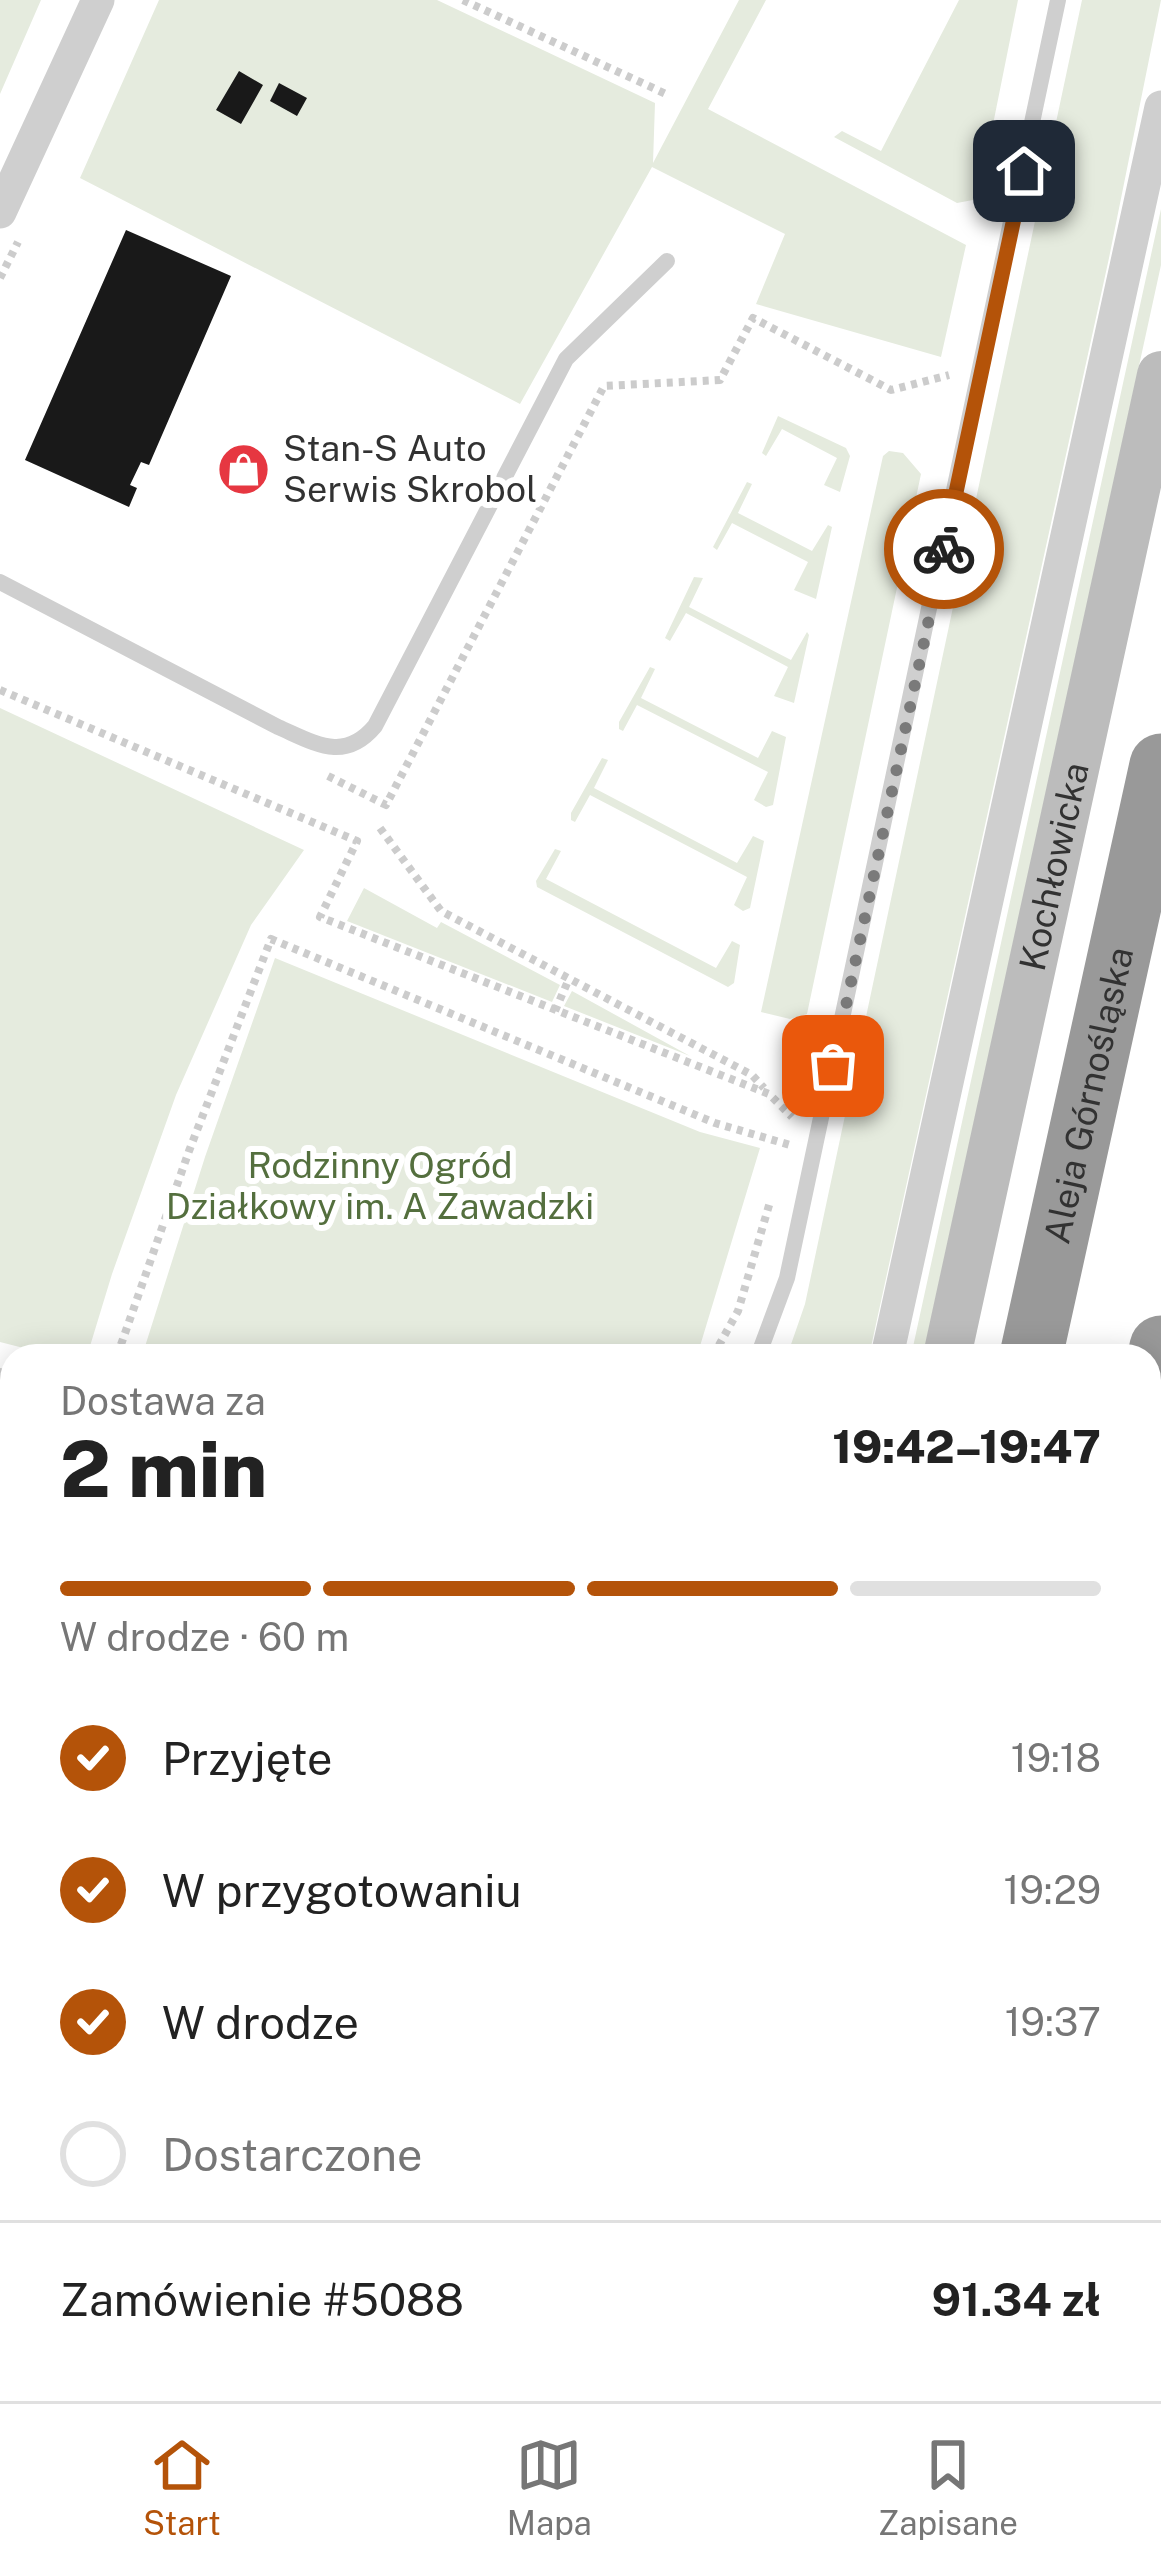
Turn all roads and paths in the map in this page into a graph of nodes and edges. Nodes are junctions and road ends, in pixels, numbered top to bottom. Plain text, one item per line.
1 (98, 0) edge
2 (463, 0) edge
3 (1058, 0) edge
4 (666, 94) dead end
5 (1161, 107) edge
6 (0, 212) edge
7 (668, 261) dead end
8 (954, 354) dead end
9 (1161, 375) edge
10 (945, 394) dead end
11 (0, 581) edge
12 (0, 690) edge
13 (1161, 765) edge
14 (380, 828) dead end
15 (568, 981) junction
16 (555, 1011) junction
17 (769, 1094) junction
18 (796, 1098) dead end
19 (792, 1119) junction
20 (787, 1144) junction
21 (815, 1148) junction
22 (780, 1165) dead end
23 (774, 1186) dead end
24 (122, 1344) edge
25 (720, 1344) edge
26 (762, 1344) edge
27 (890, 1344) edge
28 (949, 1344) edge
29 (1034, 1344) edge

1 - 6 street
2 - 4 path
3 - 21 lane
5 - 27 street
7 - 11 lane
8 - 10 path
9 - 28 main road, Kochłowicka
12 - 16 path
13 - 29 highway, Aleja Górnośląska
14 - 15 path
15 - 16 path
15 - 17 path
16 - 17 path
17 - 19 path
18 - 19 path
19 - 20 path
20 - 21 path
20 - 22 path
20 - 24 path
21 - 26 lane
23 - 25 path

